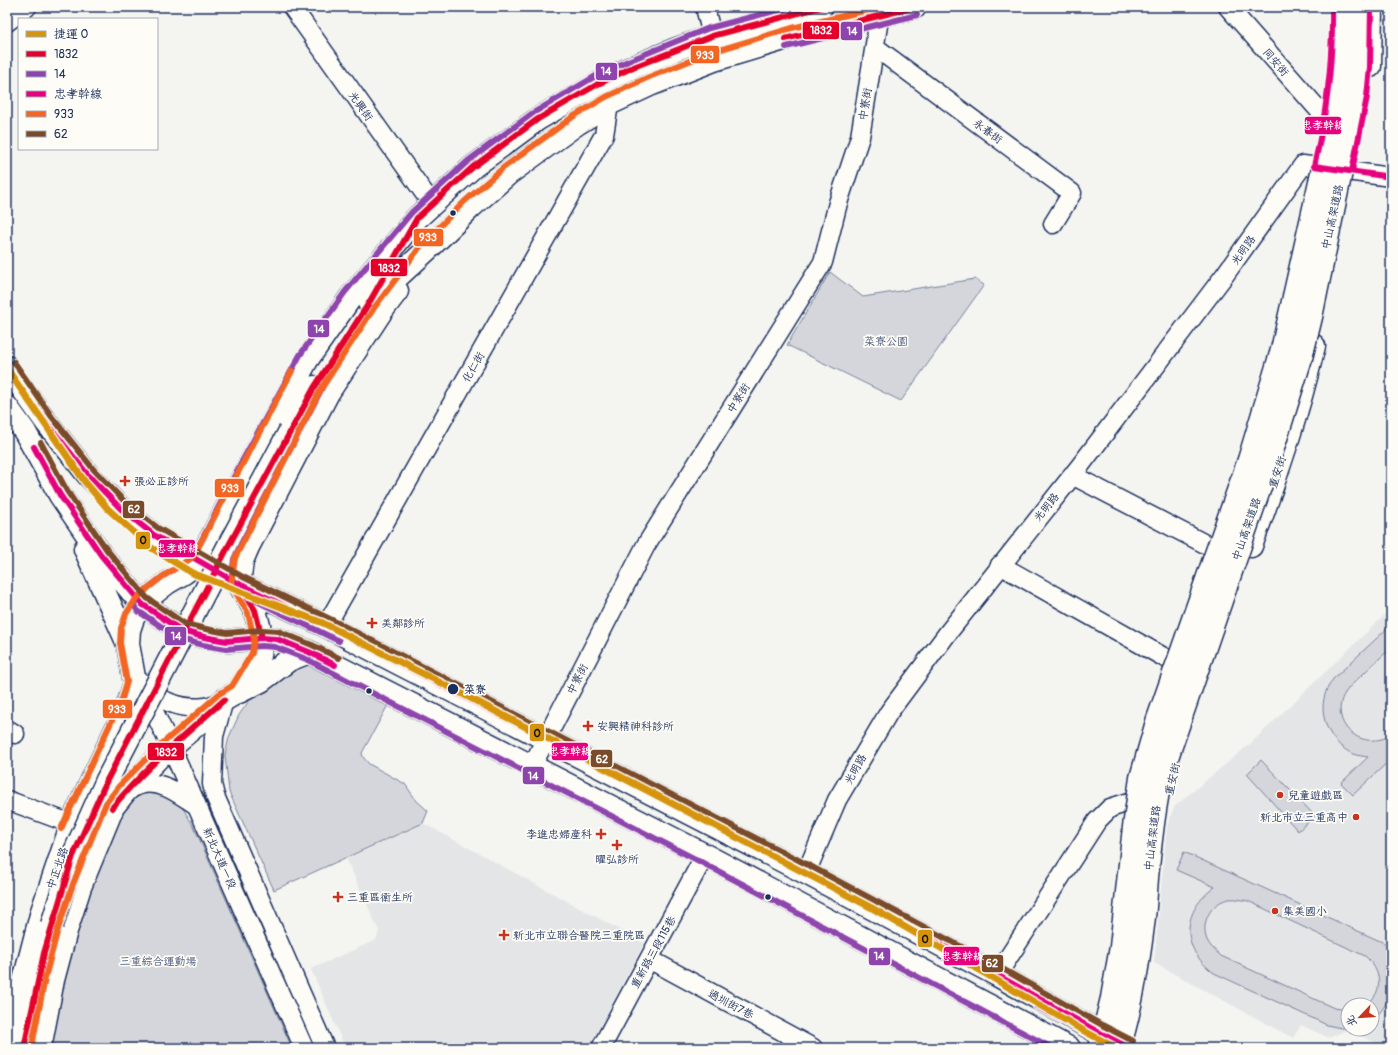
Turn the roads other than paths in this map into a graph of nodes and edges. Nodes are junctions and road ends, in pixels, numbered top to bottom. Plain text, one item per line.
1 (27, 7) edge
2 (292, 7) edge
3 (821, 7) edge
4 (915, 7) edge
5 (1228, 7) edge
6 (1332, 7) edge
7 (1342, 7) edge
8 (1360, 7) edge
9 (1371, 7) edge
10 (706, 8) edge
11 (880, 11) edge
12 (7, 22) edge
13 (712, 36) junction
14 (874, 47) junction
15 (714, 60) junction
16 (609, 104) junction
17 (1325, 117) junction
18 (1314, 166) junction
19 (1352, 171) junction
20 (1391, 177) edge
21 (425, 211) junction
22 (1053, 224) dead end
23 (429, 248) junction
24 (369, 303) junction
25 (7, 367) edge
26 (7, 407) edge
27 (1072, 475) junction
28 (60, 495) junction
29 (1209, 546) junction
30 (199, 562) junction
31 (1000, 565) junction
32 (1242, 571) junction
33 (239, 584) junction
34 (142, 604) junction
35 (326, 626) junction
36 (262, 638) junction
37 (128, 644) junction
38 (309, 652) junction
39 (1169, 660) junction
40 (133, 669) junction
41 (231, 696) junction
42 (546, 739) junction
43 (171, 747) junction
44 (532, 766) junction
45 (125, 792) junction
46 (7, 800) edge
47 (1129, 802) junction
48 (196, 805) junction
49 (72, 823) junction
50 (100, 836) junction
51 (705, 855) junction
52 (806, 873) junction
53 (649, 959) junction
54 (997, 975) junction
55 (1097, 1043) edge
56 (25, 1045) edge
57 (304, 1048) edge
58 (325, 1048) edge
59 (601, 1048) edge
60 (814, 1048) edge
61 (1069, 1048) edge
62 (1125, 1048) edge

1 - 12 street
2 - 21 street, 光興街
3 - 13 main road
4 - 11 main road
5 - 17 street, 同安街
6 - 17 main road
7 - 55 main road, 中山高架道路, bridge
8 - 62 main road, 中山高架道路, bridge
9 - 19 main road, 重安街
10 - 13 street
11 - 14 street, 中寮街
11 - 15 main road
13 - 15 street
13 - 21 main road
14 - 22 street, 永春街
14 - 42 street, 中寮街
15 - 16 main road
16 - 23 main road
16 - 35 street, 化仁街
17 - 18 main road
18 - 19 street
18 - 27 street, 光明路
18 - 29 main road
19 - 20 street
19 - 32 main road, 重安街
21 - 24 main road
21 - 30 main road
23 - 24 main road
23 - 33 main road
24 - 56 main road, bridge
25 - 30 main road
26 - 28 main road
27 - 29 street
27 - 31 street, 光明路
28 - 34 main road
28 - 37 main road
29 - 32 street
29 - 39 main road
30 - 33 main road
30 - 34 main road, 中正北路
31 - 39 street
31 - 52 street, 光明路
32 - 62 main road, 重安街
33 - 35 main road
33 - 36 main road
34 - 36 main road
34 - 37 main road, 中正北路
35 - 42 main road
36 - 38 main road
36 - 41 main road
37 - 40 main road, 中正北路
38 - 41 main road
38 - 44 main road
39 - 47 main road
40 - 41 street
40 - 43 street, 新北大道一段
40 - 49 main road, 中正北路
41 - 43 main road
41 - 58 street, 新北大道一段
42 - 44 street, 中寮街
42 - 52 main road
43 - 45 main road
43 - 48 street, 新北大道一段
44 - 51 main road
45 - 48 street
45 - 50 main road
46 - 49 street
47 - 54 street
47 - 55 main road
48 - 57 street, 新北大道一段
49 - 50 street
49 - 56 main road, 中正北路
50 - 56 main road
51 - 53 street, 重新路三段115巷
51 - 61 main road
52 - 54 main road
53 - 59 street, 重新路三段115巷
53 - 60 street, 過圳街7巷
54 - 55 main road
55 - 62 main road

